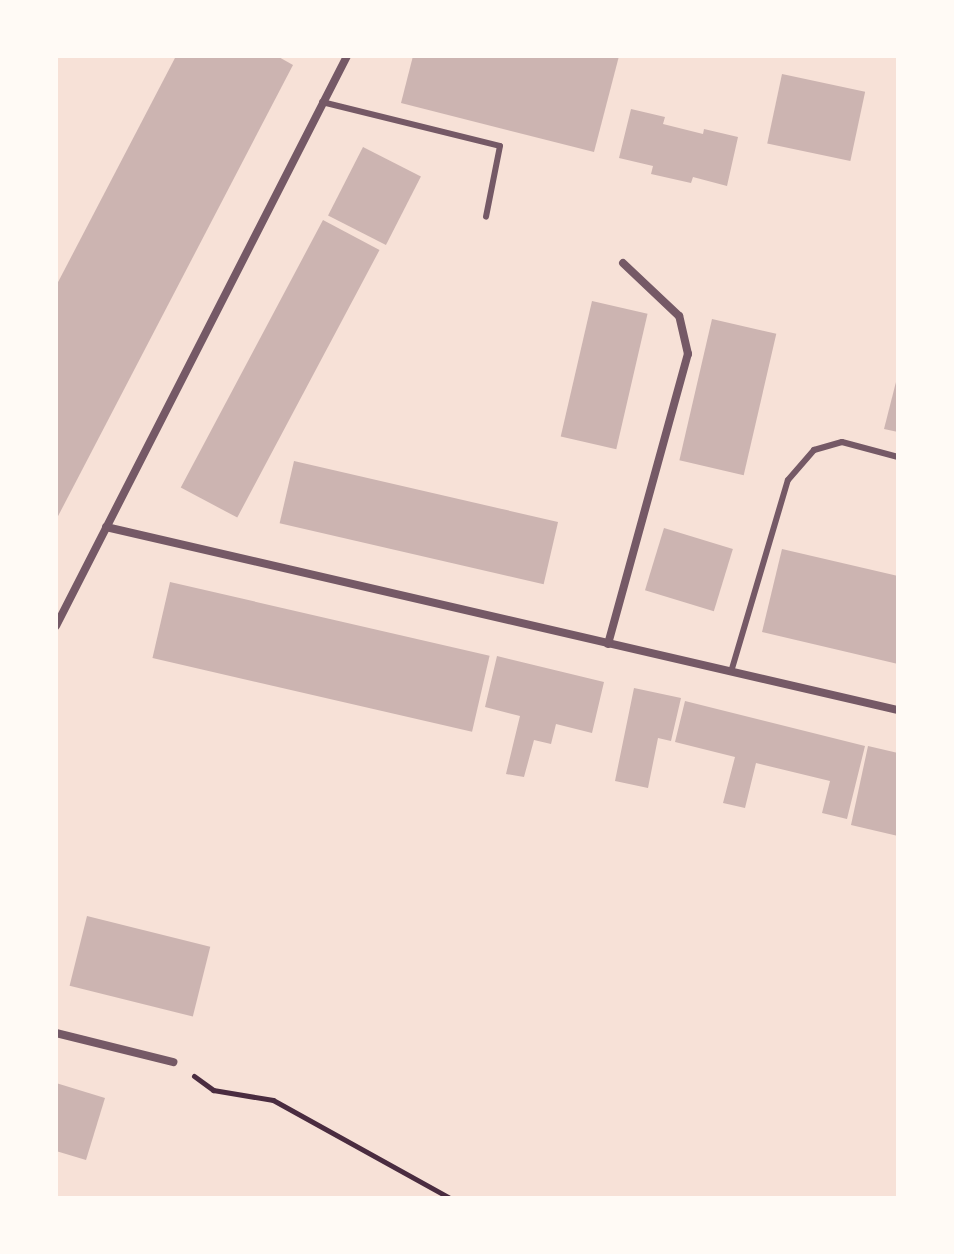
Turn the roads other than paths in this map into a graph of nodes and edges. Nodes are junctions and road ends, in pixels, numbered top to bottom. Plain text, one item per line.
1 (347, 56) edge
2 (322, 102) junction
3 (486, 217) dead end
4 (623, 263) dead end
5 (898, 457) edge
6 (106, 527) junction
7 (56, 626) edge
8 (608, 644) junction
9 (731, 672) junction
10 (898, 710) edge
11 (56, 1033) edge
12 (173, 1062) road end

1 - 2 street
2 - 3 lane
2 - 6 street
4 - 8 street
5 - 9 lane
6 - 7 street
6 - 8 street
8 - 9 street
9 - 10 street
11 - 12 street

